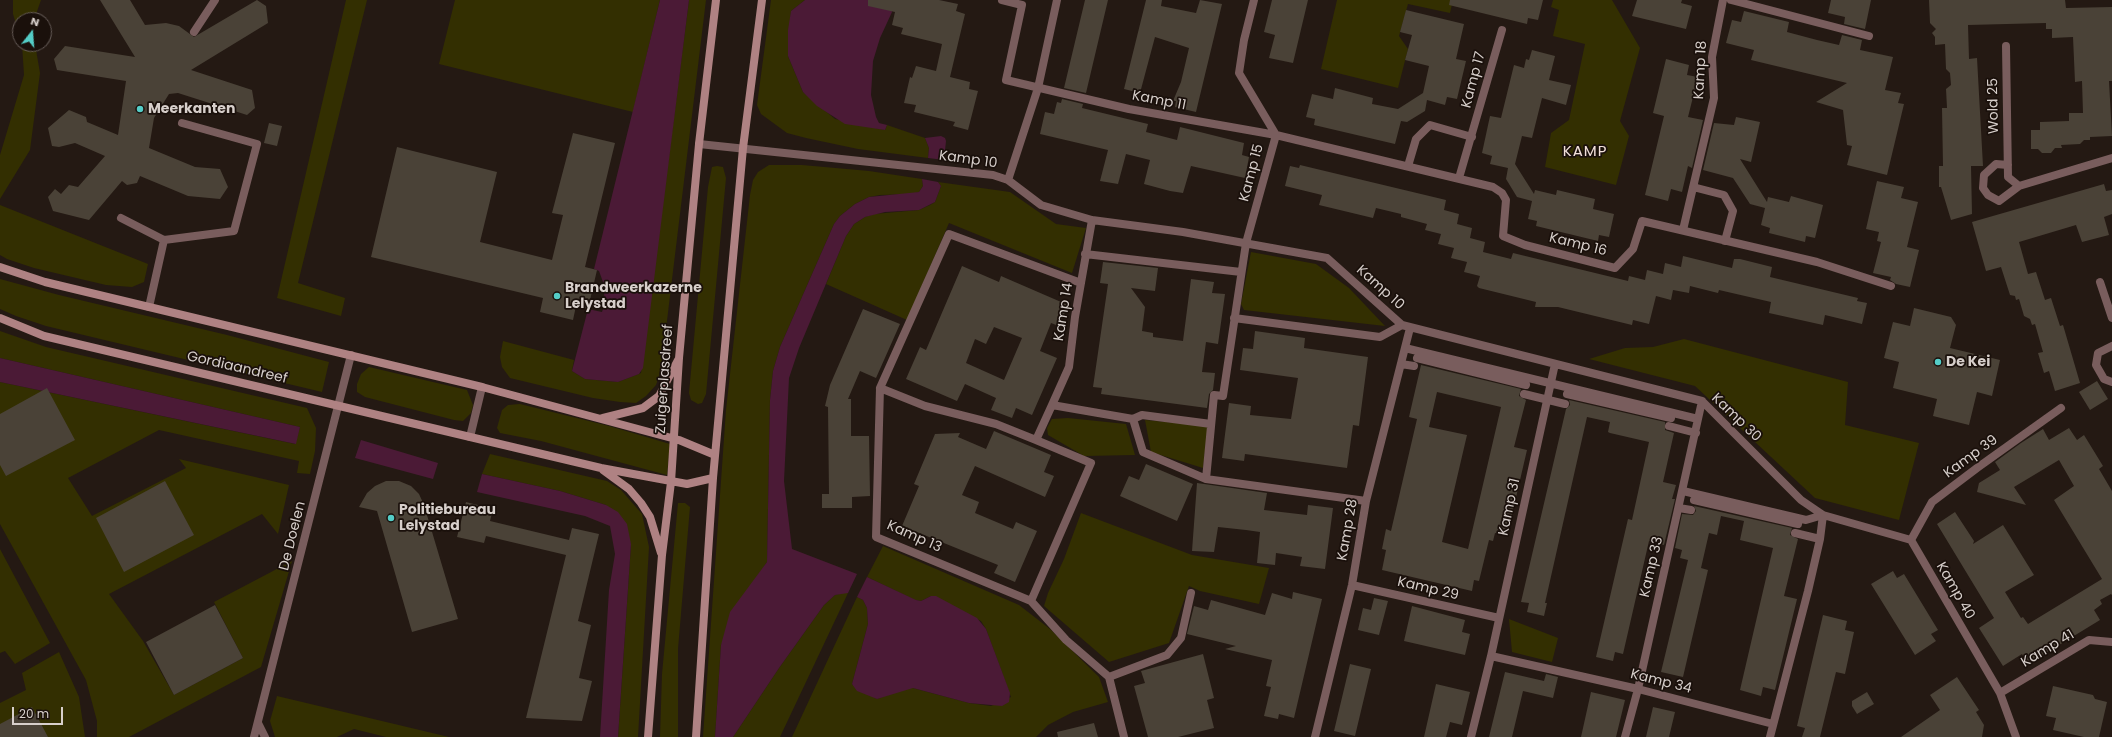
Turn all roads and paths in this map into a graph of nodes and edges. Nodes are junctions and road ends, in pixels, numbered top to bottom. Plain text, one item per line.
1 (215, 0) edge
2 (716, 0) edge
3 (762, 0) edge
4 (1002, 0) edge
5 (1057, 0) edge
6 (1254, 0) edge
7 (1723, 0) edge
8 (1731, 0) edge
9 (1502, 30) dead end
10 (194, 32) dead end
11 (1869, 36) dead end
12 (2006, 46) dead end
13 (1038, 88) junction
14 (182, 124) dead end
15 (1276, 135) junction
16 (1472, 137) junction
17 (699, 144) junction
18 (743, 148) junction
19 (2112, 158) edge
20 (2008, 165) junction
21 (1408, 166) junction
22 (1459, 178) junction
23 (1008, 180) junction
24 (2019, 186) junction
25 (1693, 187) junction
26 (121, 218) dead end
27 (1092, 220) junction
28 (1683, 230) junction
29 (164, 240) junction
30 (1725, 241) junction
31 (1246, 243) junction
32 (1085, 254) junction
33 (0, 267) edge
34 (1241, 272) junction
35 (2100, 282) dead end
36 (1081, 283) junction
37 (1891, 286) dead end
38 (149, 307) junction
39 (0, 318) edge
40 (1234, 318) junction
41 (2112, 318) edge
42 (1406, 327) junction
43 (2112, 346) edge
44 (1405, 348) junction
45 (351, 355) junction
46 (679, 358) junction
47 (1401, 364) junction
48 (1555, 364) junction
49 (1551, 382) junction
50 (2112, 382) edge
51 (1526, 385) dead end
52 (482, 386) junction
53 (880, 388) junction
54 (1524, 394) dead end
55 (1567, 394) dead end
56 (1547, 400) junction
57 (1702, 401) junction
58 (1565, 404) dead end
59 (1052, 405) junction
60 (340, 406) junction
61 (2059, 409) dead end
62 (602, 418) junction
63 (1133, 419) junction
64 (1698, 419) junction
65 (1211, 424) junction
66 (1696, 433) junction
67 (470, 437) junction
68 (673, 438) junction
69 (1036, 440) junction
70 (715, 455) junction
71 (601, 468) junction
72 (712, 478) junction
73 (1206, 480) junction
74 (671, 482) junction
75 (1683, 491) junction
76 (1694, 500) dead end
77 (1366, 501) junction
78 (1679, 508) junction
79 (1691, 510) dead end
80 (1822, 515) junction
81 (1798, 524) dead end
82 (1795, 533) dead end
83 (1820, 539) junction
84 (1911, 540) junction
85 (662, 554) junction
86 (1352, 585) junction
87 (1191, 593) dead end
88 (1031, 601) junction
89 (1499, 618) junction
90 (2112, 642) edge
91 (1491, 656) junction
92 (1109, 678) junction
93 (1638, 689) junction
94 (2000, 693) junction
95 (258, 724) junction
96 (1773, 724) junction
97 (254, 737) edge
98 (265, 737) edge
99 (648, 737) edge
100 (696, 737) edge
101 (1124, 737) edge
102 (1315, 737) edge
103 (1471, 737) edge
104 (1625, 737) edge
105 (1770, 737) edge
106 (2016, 737) edge

1 - 10 street
2 - 17 main road, Zuigerplasdreef
3 - 18 main road
4 - 13 street, Kamp 11
5 - 13 street
6 - 15 street, Kamp 15
7 - 25 street, Kamp 18
8 - 11 street
9 - 16 street, Kamp 17
12 - 20 street, Wold 25
13 - 15 street, Kamp 11
13 - 23 street
14 - 29 street
15 - 21 street, Kamp 16
15 - 31 street, Kamp 15
16 - 21 street
16 - 22 street, Kamp 17
17 - 18 street, Kamp 10
17 - 46 main road, Zuigerplasdreef
18 - 23 street, Kamp 10
18 - 70 main road
19 - 24 street
20 - 24 street, Wold 25
20 - 24 street
21 - 22 street, Kamp 16
22 - 28 street, Kamp 16
23 - 27 street, Kamp 10
25 - 28 street, Kamp 18
25 - 30 street
26 - 29 street
27 - 31 street, Kamp 10
27 - 32 street, Kamp 14
28 - 30 street, Kamp 16
29 - 38 street
30 - 37 street, Kamp 16
31 - 34 street
31 - 42 street, Kamp 10
32 - 34 street
32 - 36 street, Kamp 14
33 - 38 main road
34 - 40 street
35 - 41 street
36 - 53 street, Kamp 13
36 - 59 street, Kamp 14
38 - 45 main road
39 - 60 main road, Gordiaandreef
40 - 42 street, Kamp 10
40 - 65 street
42 - 44 street, Kamp 28
42 - 48 street, Kamp 30
43 - 50 street
44 - 47 street, Kamp 28
44 - 49 street, Kamp 30
45 - 52 main road
45 - 60 street, De Doelen
46 - 62 main road
46 - 68 main road, Zuigerplasdreef
47 - 51 street
47 - 77 street, Kamp 28
48 - 49 street, Kamp 31
48 - 57 street, Kamp 30
49 - 56 street, Kamp 31
49 - 64 street, Kamp 30
52 - 62 main road
52 - 67 street
53 - 69 street
53 - 88 street, Kamp 13
54 - 56 street
55 - 66 street
56 - 58 street
56 - 89 street, Kamp 31
57 - 64 street, Kamp 33
57 - 80 street, Kamp 30
59 - 63 street
59 - 69 street, Kamp 14
60 - 67 main road, Gordiaandreef
60 - 95 street, De Doelen
61 - 84 street, Kamp 39
62 - 68 main road
63 - 65 street
63 - 73 street
64 - 66 street, Kamp 33
65 - 73 street
66 - 75 street, Kamp 33
67 - 71 main road, Gordiaandreef
68 - 70 main road
68 - 74 main road, Zuigerplasdreef
69 - 88 street
70 - 72 main road
71 - 74 main road, Gordiaandreef
71 - 85 main road, Gordiaandreef
72 - 74 main road, Gordiaandreef
72 - 100 main road
73 - 77 street
74 - 85 main road, Zuigerplasdreef
75 - 78 street, Kamp 33
75 - 80 street
76 - 81 street
77 - 86 street, Kamp 28
78 - 79 street
78 - 93 street, Kamp 33
80 - 83 street
80 - 84 street
82 - 83 street
83 - 96 street
84 - 94 street, Kamp 40
85 - 99 main road, Zuigerplasdreef
86 - 89 street, Kamp 29
86 - 102 street, Kamp 28
87 - 92 street
88 - 92 street, Kamp 13
89 - 91 street, Kamp 31
90 - 94 street, Kamp 41
91 - 93 street, Kamp 34
91 - 103 street, Kamp 31
92 - 101 street
93 - 96 street, Kamp 34
93 - 104 street, Kamp 33
94 - 106 street, Kamp 40
95 - 97 street, De Doelen
95 - 98 street
96 - 105 street

